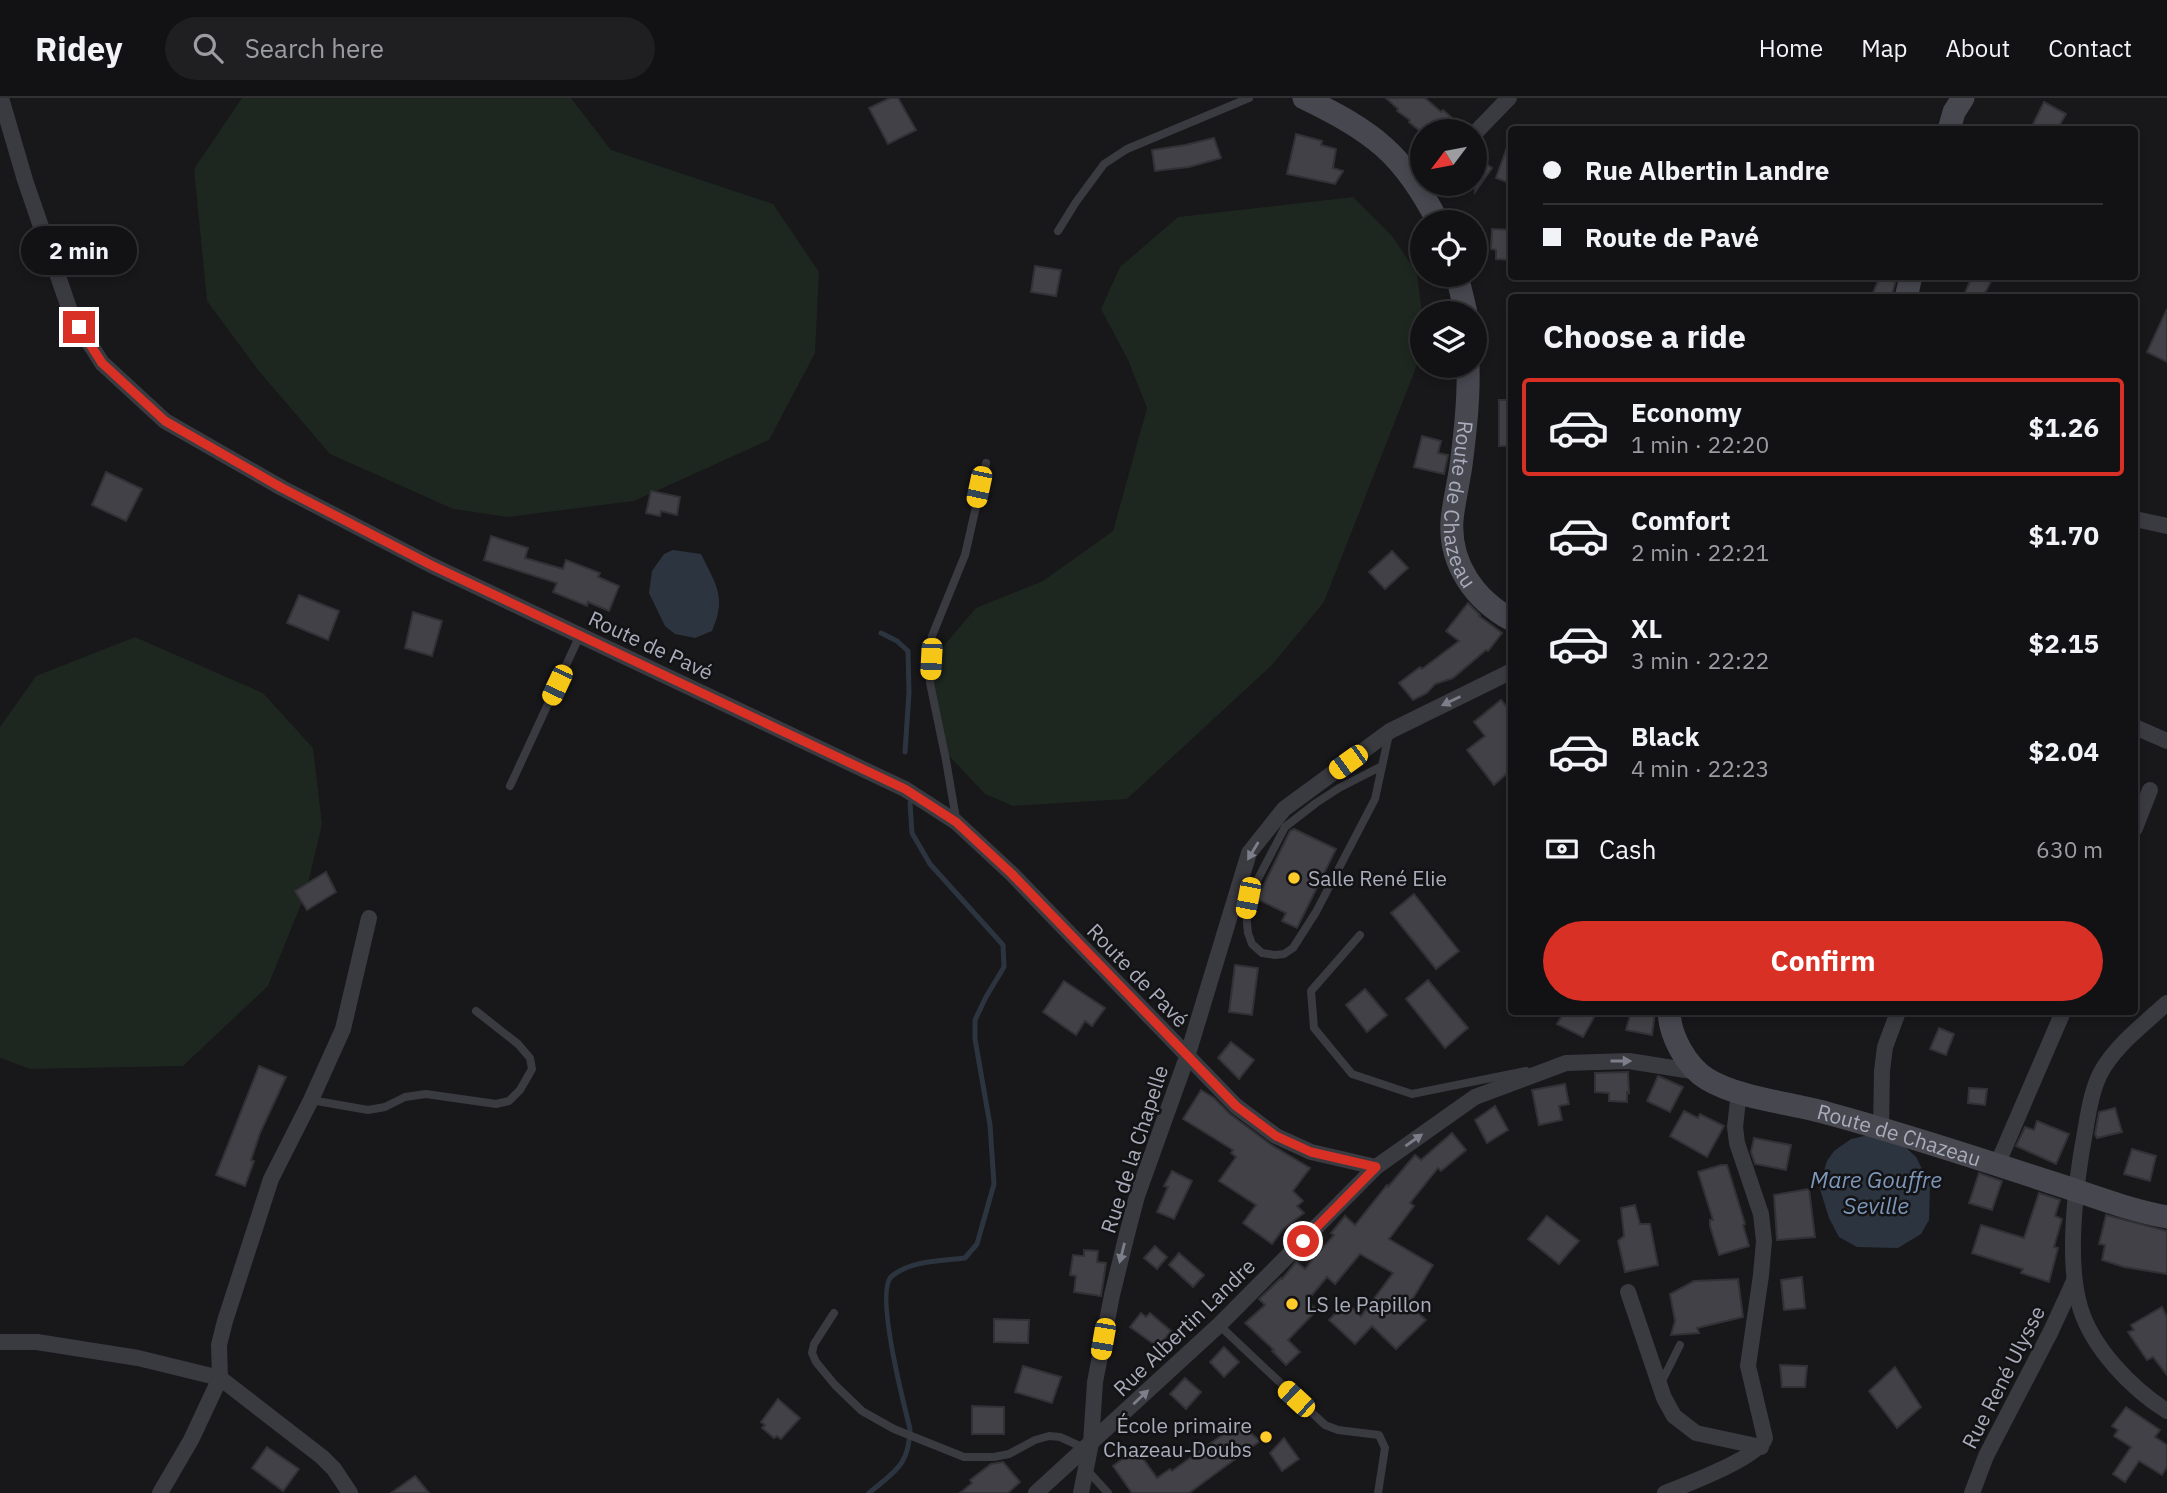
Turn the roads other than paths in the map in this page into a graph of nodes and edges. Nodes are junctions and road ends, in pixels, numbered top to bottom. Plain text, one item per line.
1 (1, 98) edge
2 (1249, 98) edge
3 (1304, 98) edge
4 (1509, 98) edge
5 (1963, 98) edge
6 (1488, 120) edge
7 (1950, 126) edge
8 (1410, 174) edge
9 (1058, 231) dead end
10 (1468, 378) edge
11 (986, 463) dead end
12 (2138, 520) edge
13 (2167, 526) edge
14 (1508, 618) edge
15 (580, 635) junction
16 (1508, 673) edge
17 (2138, 728) edge
18 (1390, 731) junction
19 (2167, 741) edge
20 (1382, 766) junction
21 (510, 786) dead end
22 (2150, 790) dead end
23 (2138, 820) edge
24 (956, 822) junction
25 (369, 918) dead end
26 (1360, 935) dead end
27 (2167, 1003) edge
28 (476, 1011) dead end
29 (1670, 1015) edge
30 (1897, 1015) edge
31 (2062, 1015) edge
32 (1187, 1057) junction
33 (1566, 1063) junction
34 (1698, 1072) junction
35 (1739, 1092) junction
36 (311, 1100) junction
37 (1881, 1129) junction
38 (1997, 1164) junction
39 (1376, 1167) junction
40 (2075, 1190) junction
41 (2167, 1217) edge
42 (2074, 1281) junction
43 (1628, 1292) dead end
44 (834, 1313) dead end
45 (1219, 1325) junction
46 (0, 1342) edge
47 (1680, 1345) dead end
48 (220, 1378) junction
49 (1660, 1385) junction
50 (2167, 1411) edge
51 (1088, 1446) junction
52 (1761, 1447) junction
53 (1086, 1469) junction
54 (160, 1493) edge
55 (349, 1493) edge
56 (1036, 1493) edge
57 (1081, 1493) edge
58 (1108, 1493) edge
59 (1378, 1493) edge
60 (1665, 1493) edge
61 (1972, 1493) edge

1 - 15 street, Route de Pavé
2 - 9 lane
3 - 8 main road
4 - 6 street
5 - 7 main road
10 - 14 main road, Route de Chazeau
11 - 24 lane
12 - 13 street
15 - 21 lane
15 - 24 street, Route de Pavé
16 -> 18 street, Rue de la Chapelle
17 - 19 street
18 - 20 lane
18 -> 32 street, Rue de la Chapelle
20 - 20 lane
22 - 23 street
24 - 32 street, Route de Pavé
25 - 36 street
26 - 33 lane
27 - 40 street
28 - 36 lane
29 - 34 main road, Route de Chazeau
30 - 37 street
31 - 38 street
32 - 39 street, Route de Pavé
32 -> 51 street, Rue de la Chapelle
33 -> 34 street, Rue Albertin Landre
39 -> 33 street, Rue Albertin Landre
34 - 35 main road, Route de Chazeau
35 - 37 main road, Route de Chazeau
35 - 52 street
36 - 48 street
37 - 38 main road, Route de Chazeau
38 - 40 main road, Route de Chazeau
39 - 45 street, Rue Albertin Landre
40 - 41 main road, Route de Chazeau
40 - 42 street
42 - 50 street
42 - 61 street, Rue René Ulysse
43 - 49 street
44 - 51 lane
51 -> 45 street, Rue Albertin Landre
45 - 59 lane
46 - 48 street
47 - 49 lane
48 - 54 street
48 - 55 street
49 - 52 street
51 - 53 street, Rue de la Chapelle
51 - 56 street, Rue Albertin Landre
52 - 60 street
53 - 57 street, Rue de la Chapelle
53 - 58 lane

